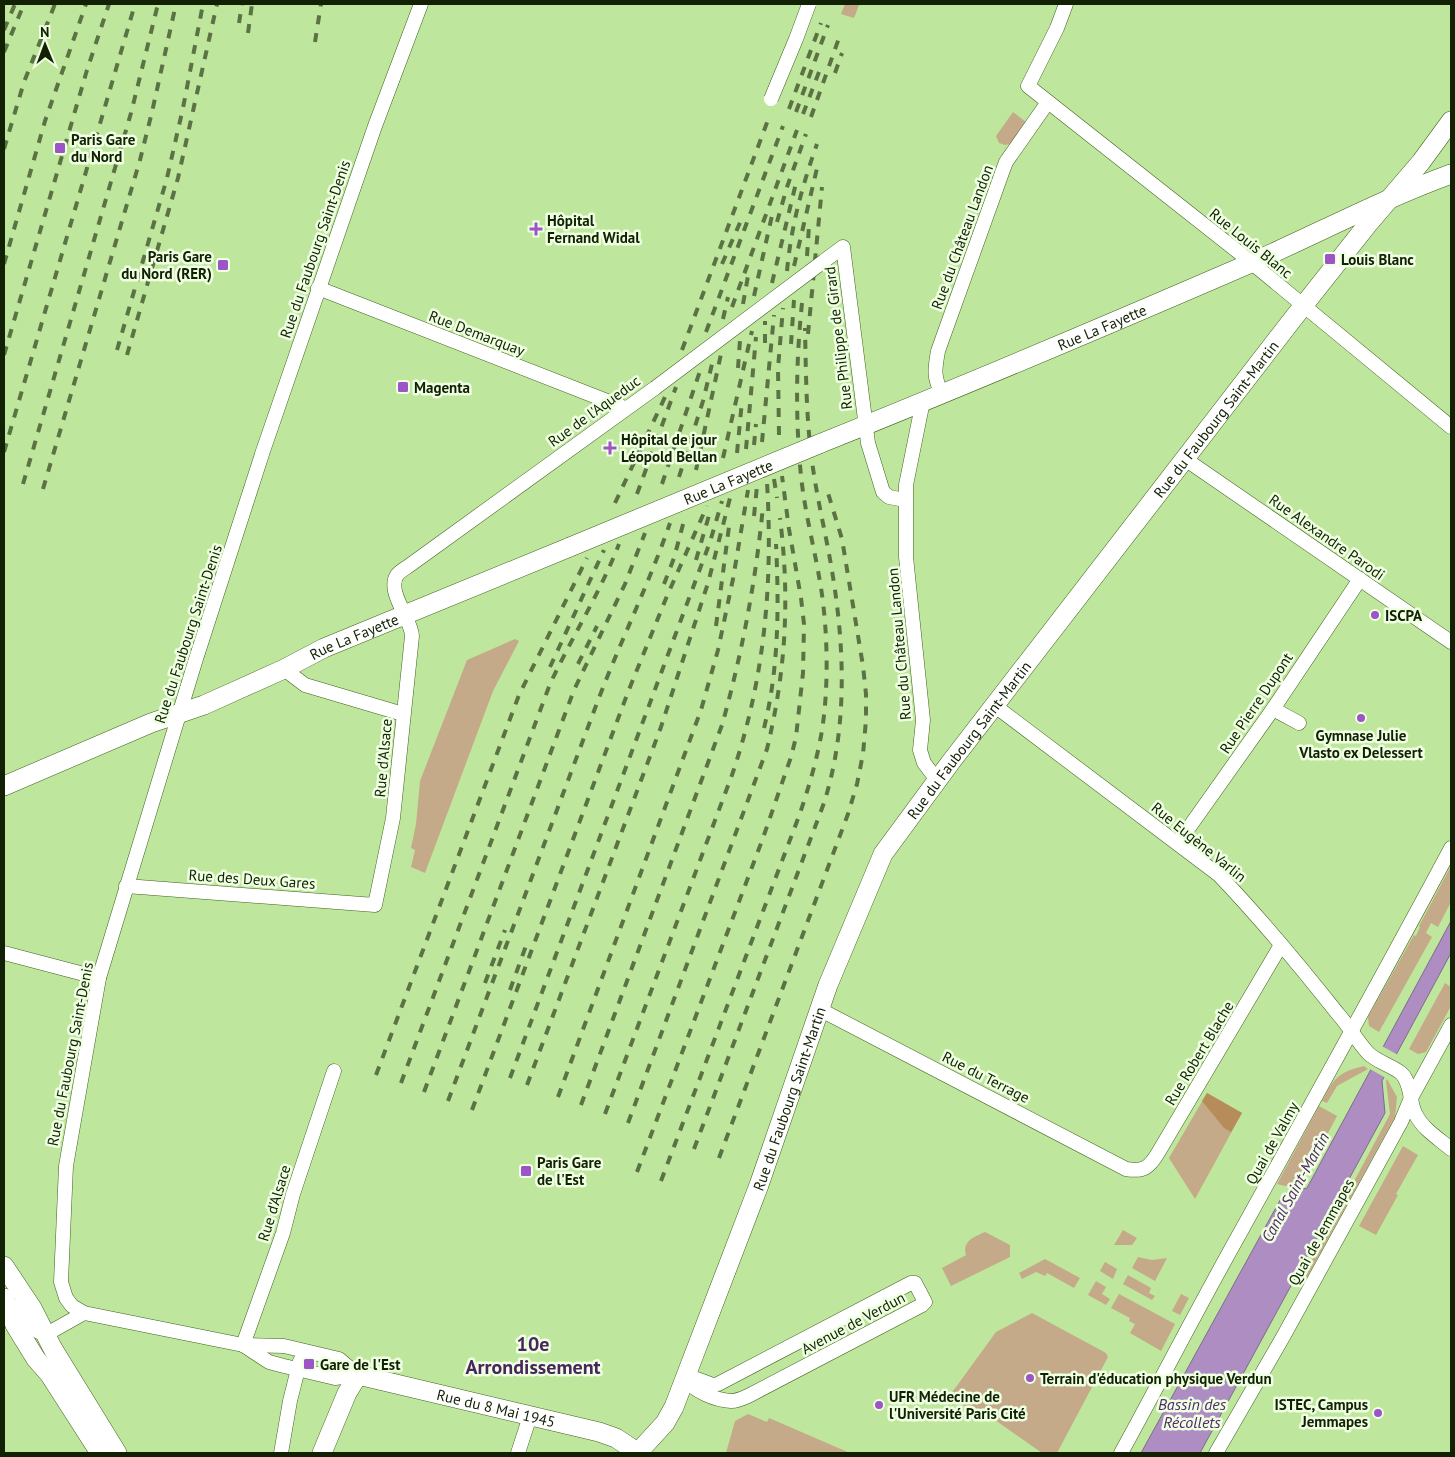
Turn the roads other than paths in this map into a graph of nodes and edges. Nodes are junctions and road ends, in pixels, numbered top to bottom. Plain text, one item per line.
1 (421, 4) edge
2 (809, 4) edge
3 (1066, 4) edge
4 (771, 98) dead end
5 (1048, 102) junction
6 (1451, 121) edge
7 (1451, 174) edge
8 (1390, 199) junction
9 (844, 247) joint
10 (1251, 263) junction
11 (318, 288) junction
12 (1302, 306) junction
13 (942, 394) junction
14 (923, 401) junction
15 (625, 408) junction
16 (865, 425) junction
17 (1451, 428) edge
18 (1185, 459) junction
19 (905, 500) junction
20 (1360, 579) junction
21 (404, 615) junction
22 (1451, 642) edge
23 (284, 669) junction
24 (995, 706) junction
25 (1274, 709) junction
26 (180, 713) junction
27 (403, 714) junction
28 (1299, 724) dead end
29 (937, 780) junction
30 (4, 786) edge
31 (1178, 843) junction
32 (1451, 848) edge
33 (126, 886) junction
34 (375, 905) joint
35 (1282, 945) junction
36 (4, 953) edge
37 (98, 978) junction
38 (819, 1009) junction
39 (1451, 1025) edge
40 (1352, 1034) junction
41 (334, 1071) dead end
42 (1411, 1098) junction
43 (1451, 1149) edge
44 (1138, 1171) joint
45 (4, 1266) edge
46 (4, 1300) edge
47 (84, 1313) junction
48 (45, 1335) junction
49 (242, 1345) junction
50 (302, 1351) junction
51 (299, 1369) junction
52 (358, 1375) junction
53 (684, 1379) junction
54 (726, 1380) junction
55 (719, 1398) junction
56 (530, 1416) junction
57 (637, 1450) edge
58 (100, 1453) edge
59 (117, 1453) edge
60 (281, 1453) edge
61 (322, 1453) edge
62 (518, 1453) edge
63 (1121, 1453) edge
64 (1216, 1453) edge

1 - 11 street, Rue du Faubourg Saint-Denis
2 - 4 street, bridge
3 - 5 street, Rue Louis Blanc
5 - 10 street, Rue Louis Blanc
5 - 13 street, Rue du Château Landon
6 - 8 main road, Rue du Faubourg Saint-Martin
7 - 8 main road, Rue La Fayette
8 - 10 main road, Rue La Fayette
8 - 12 main road, Rue du Faubourg Saint-Martin
9 - 15 street, Rue de l'Aqueduc, bridge
9 - 16 street, Rue Philippe de Girard
10 - 12 street, Rue Louis Blanc
10 - 13 main road, Rue La Fayette
11 - 15 street, Rue Demarquay
11 - 26 street, Rue du Faubourg Saint-Denis
12 - 17 street, Rue Louis Blanc
12 - 18 main road, Rue du Faubourg Saint-Martin
13 - 14 main road, Rue La Fayette
14 - 16 main road, Rue La Fayette
14 - 19 street, Rue du Château Landon
15 - 21 street, Rue de l'Aqueduc
16 - 19 street
16 - 21 main road, Rue La Fayette, bridge
18 - 20 street, Rue Alexandre Parodi
18 - 24 main road, Rue du Faubourg Saint-Martin
19 - 29 street, Rue du Château Landon
20 - 22 street, Rue Alexandre Parodi
20 - 25 street, Rue Pierre Dupont
21 - 23 main road, Rue La Fayette
21 - 27 street, Rue d'Alsace
23 - 26 main road, Rue La Fayette
23 - 27 street
24 - 29 main road, Rue du Faubourg Saint-Martin
24 - 31 street, Rue Eugène Varlin
25 - 28 street
25 - 31 street, Rue Pierre Dupont
26 - 30 main road, Rue La Fayette
26 - 33 street, Rue du Faubourg Saint-Denis
27 - 34 street, Rue d'Alsace
29 - 38 main road, Rue du Faubourg Saint-Martin
31 - 35 street, Rue Eugène Varlin
32 - 40 street, Quai de Valmy
33 - 34 street, Rue des Deux Gares
33 - 37 street, Rue du Faubourg Saint-Denis
35 - 40 street, Rue Eugène Varlin
35 - 44 street, Rue Robert Blache
36 - 37 street
37 - 47 street, Rue du Faubourg Saint-Denis
38 - 44 street, Rue du Terrage
38 - 53 main road, Rue du Faubourg Saint-Martin
39 - 42 street, Quai de Jemmapes
40 - 42 street, Rue Eugène Varlin
40 - 63 street, Quai de Valmy
41 - 49 street, Rue d'Alsace
42 - 43 street
42 - 64 street, Quai de Jemmapes
45 - 48 main road
46 - 48 street
46 - 58 main road
47 - 48 street
47 - 49 street, Rue du 8 Mai 1945
48 - 59 main road
49 - 50 street, Rue du 8 Mai 1945
49 - 51 street, Rue du 8 Mai 1945
50 - 51 street
50 - 52 street, Rue du 8 Mai 1945
51 - 52 street, Rue du 8 Mai 1945
51 - 60 street
52 - 56 main road, Rue du 8 Mai 1945
52 - 61 main road
53 - 54 street, Avenue de Verdun
53 - 55 street, Avenue de Verdun
53 - 57 main road, Rue du Faubourg Saint-Martin
54 - 55 street
54 - 55 street, Avenue de Verdun
56 - 57 main road, Rue du 8 Mai 1945
56 - 62 street

